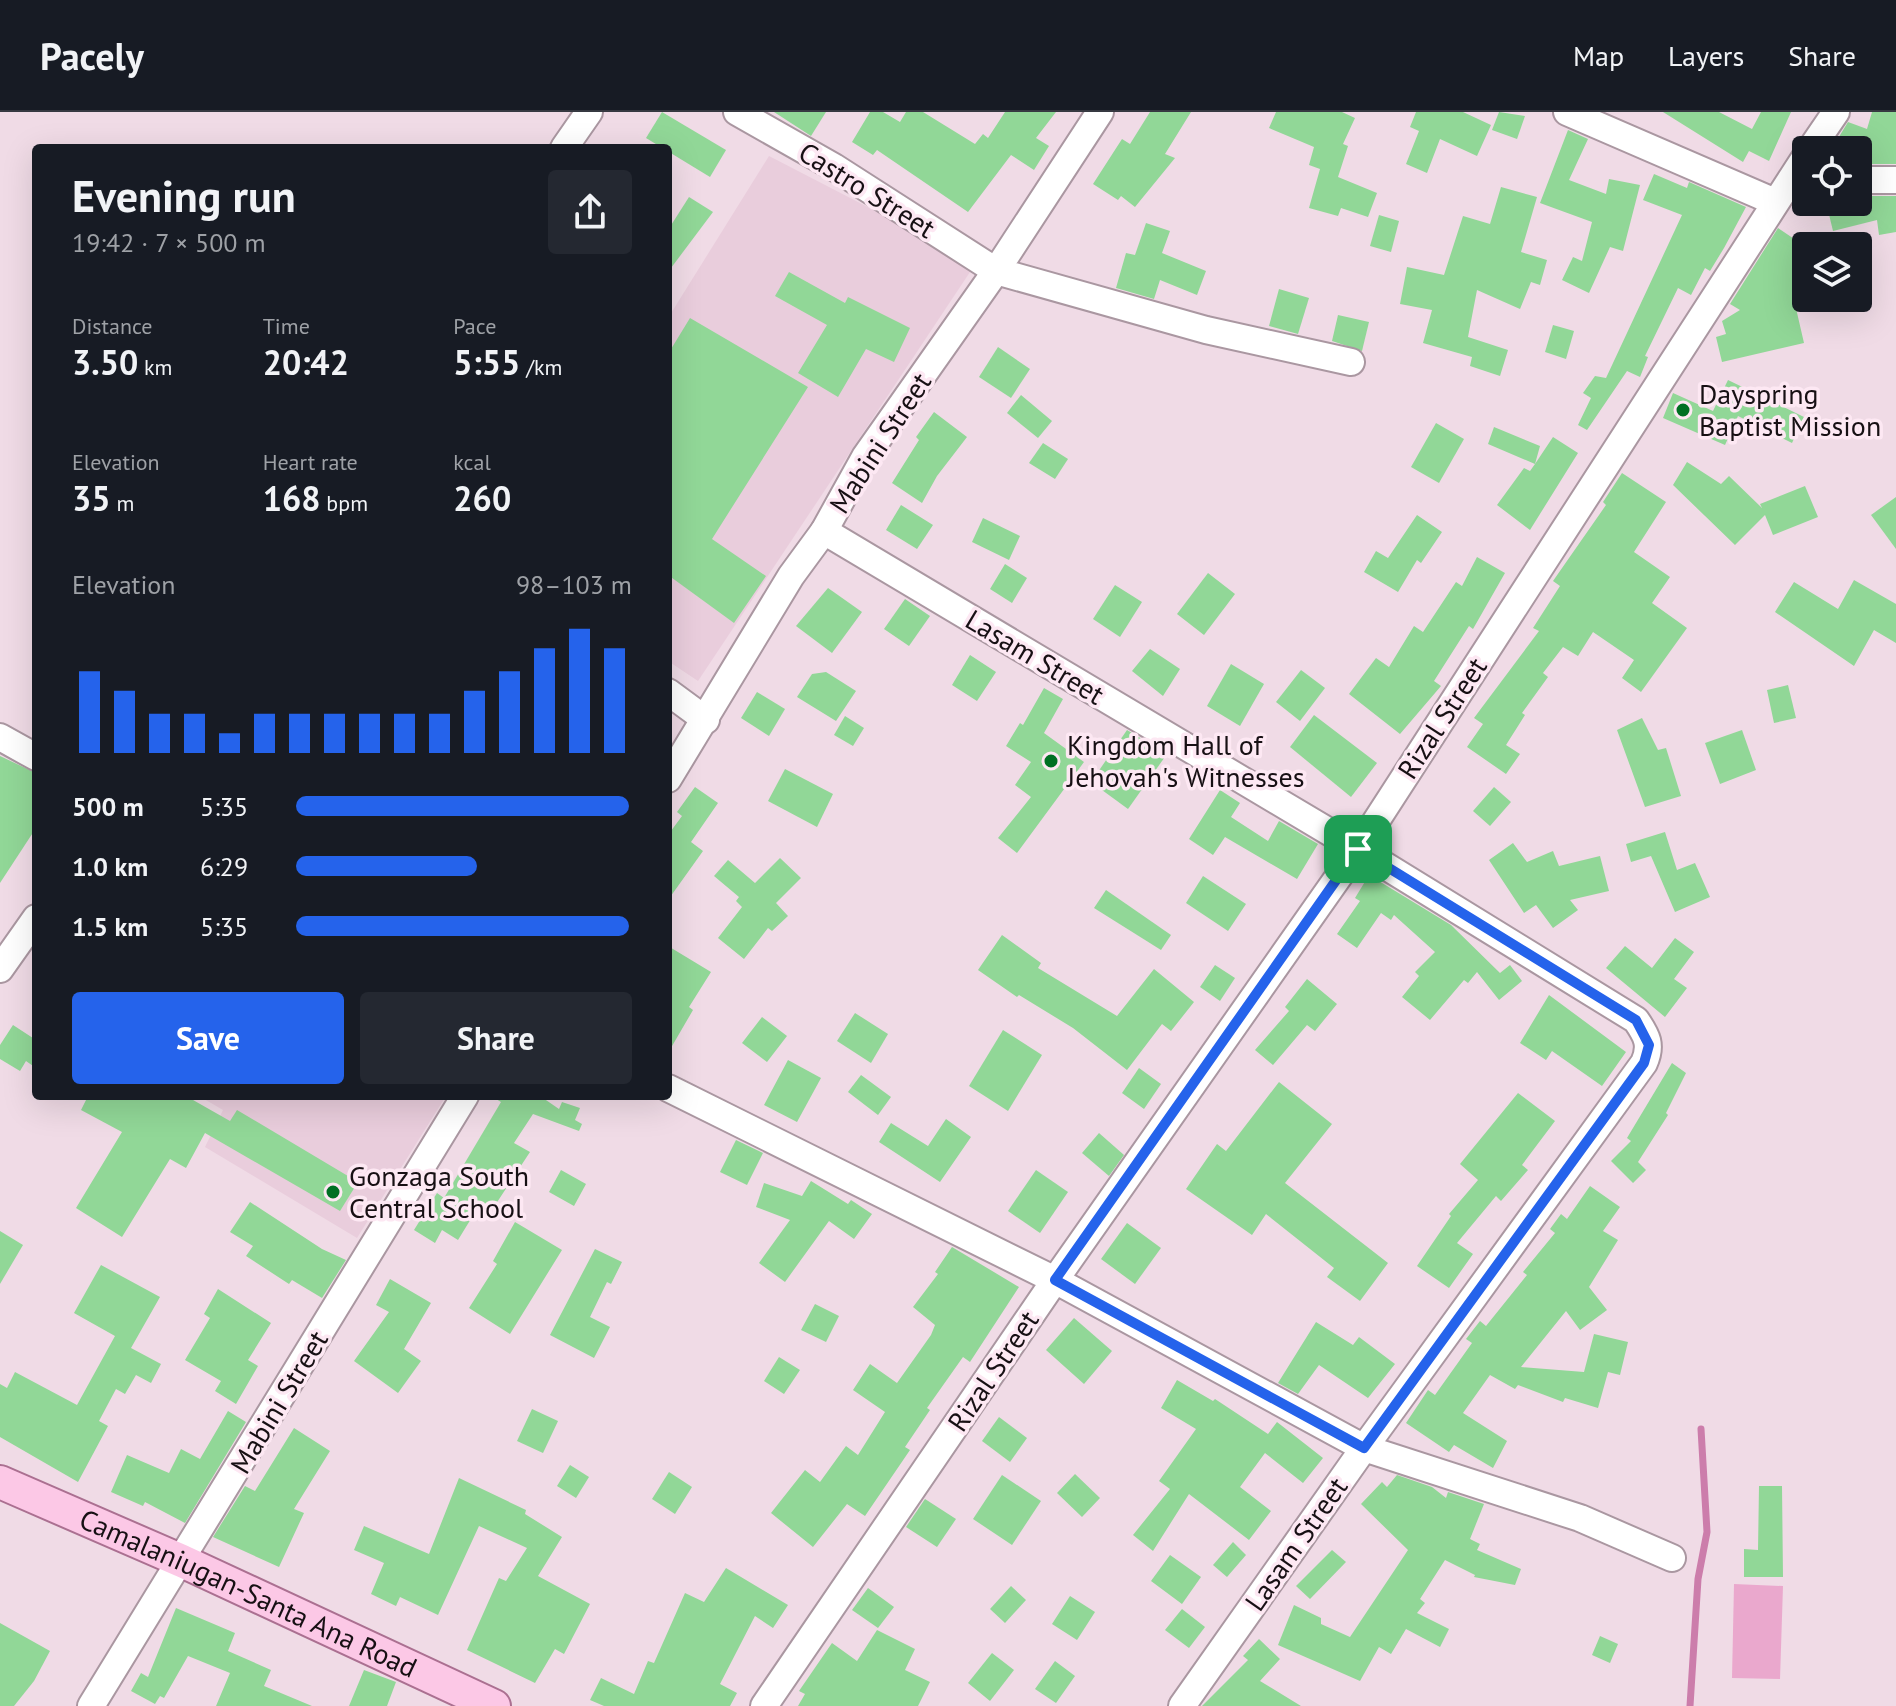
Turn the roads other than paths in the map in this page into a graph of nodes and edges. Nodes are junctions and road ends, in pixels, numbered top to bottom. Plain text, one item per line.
1 (589, 112) edge
2 (737, 112) edge
3 (1100, 112) edge
4 (1567, 112) edge
5 (1836, 112) edge
6 (1820, 136) edge
7 (567, 144) edge
8 (1872, 180) edge
9 (1896, 180) edge
10 (1792, 182) edge
11 (1775, 202) junction
12 (996, 271) junction
13 (1351, 362) dead end
14 (824, 531) junction
15 (672, 695) edge
16 (706, 720) junction
17 (0, 737) edge
18 (32, 755) edge
19 (672, 773) edge
20 (1358, 849) junction
21 (32, 924) edge
22 (0, 969) edge
23 (672, 1090) edge
24 (463, 1100) edge
25 (1055, 1280) junction
26 (1364, 1448) junction
27 (0, 1482) edge
28 (1672, 1558) dead end
29 (182, 1561) junction
30 (91, 1706) edge
31 (494, 1706) edge
32 (764, 1706) edge
33 (1182, 1706) edge

1 - 7 street
2 - 12 street, Castro Street
3 - 12 street, Mabini Street
4 - 11 street
5 - 6 street
8 - 9 street
10 - 11 street, Rizal Street
11 - 20 street, Rizal Street
12 - 13 street, Castro Street
12 - 14 street, Mabini Street
14 - 16 street, Mabini Street
14 - 20 street, Lasam Street
15 - 16 street
16 - 19 street, Mabini Street
17 - 18 street
20 - 25 street, Rizal Street
20 - 26 street, Lasam Street
21 - 22 street
23 - 25 street
24 - 29 street, Mabini Street
25 - 26 street
25 - 32 street, Rizal Street
26 - 28 street
26 - 33 street, Lasam Street
27 - 29 main road, Camalaniugan-Santa Ana Road
29 - 30 street, Mabini Street
29 - 31 main road, Camalaniugan-Santa Ana Road

